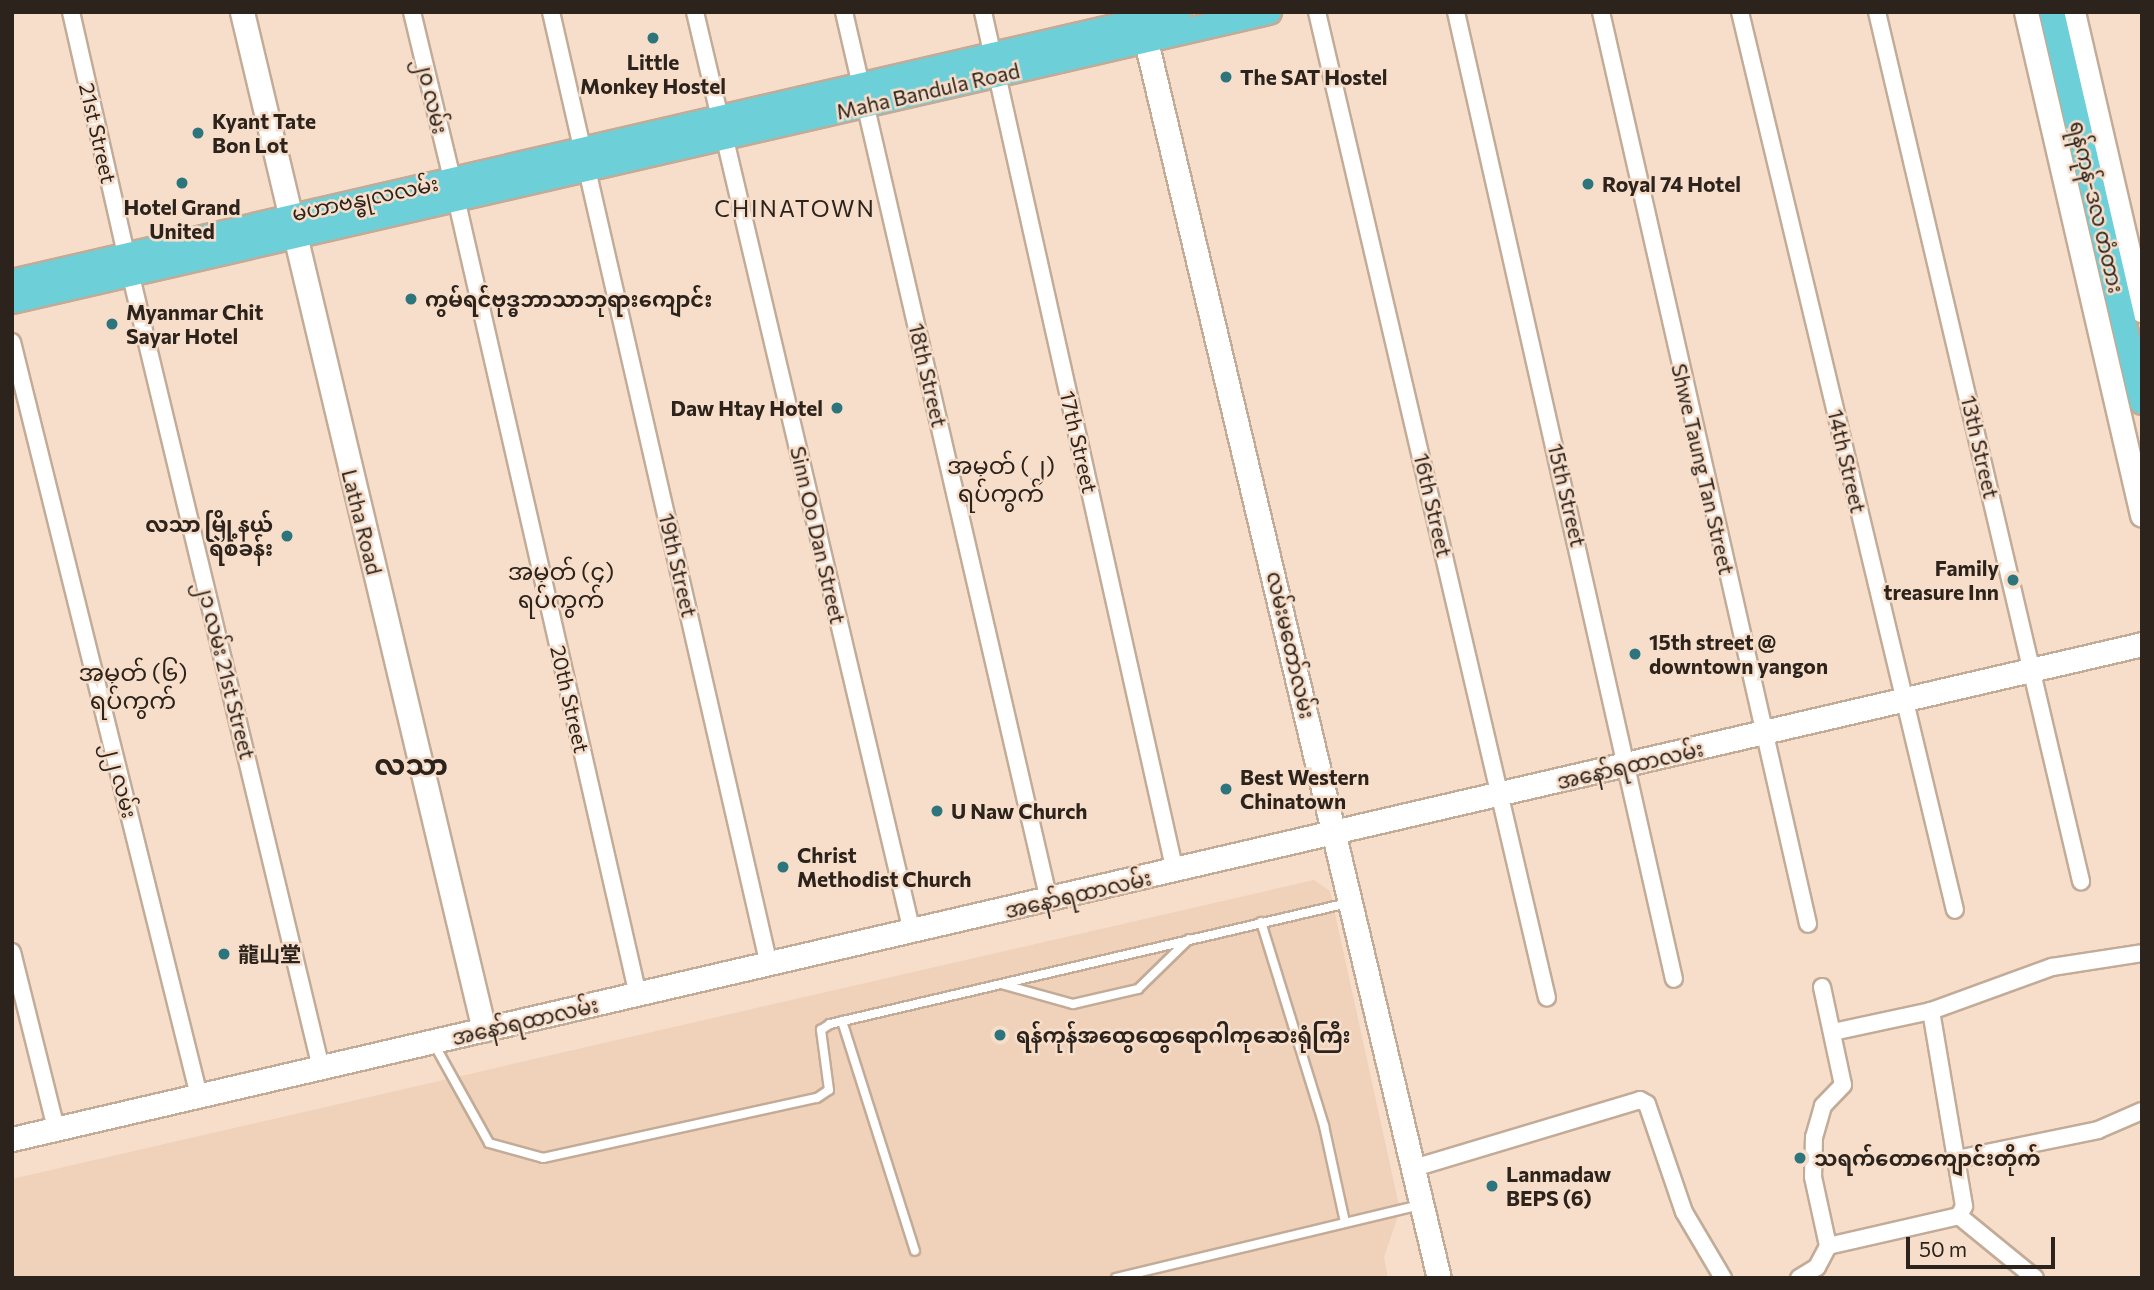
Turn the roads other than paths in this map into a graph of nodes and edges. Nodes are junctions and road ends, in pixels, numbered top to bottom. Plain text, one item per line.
1 (71, 12) edge
2 (242, 12) edge
3 (412, 12) edge
4 (551, 12) edge
5 (695, 12) edge
6 (844, 12) edge
7 (982, 12) edge
8 (1179, 12) edge
9 (1269, 12) edge
10 (1317, 12) edge
11 (1456, 12) edge
12 (1601, 12) edge
13 (1740, 12) edge
14 (1877, 12) edge
15 (2026, 12) edge
16 (2052, 12) edge
17 (2073, 12) edge
18 (1142, 25) edge
19 (995, 64) junction
20 (864, 95) junction
21 (721, 129) junction
22 (584, 155) junction
23 (454, 189) junction
24 (290, 226) junction
25 (128, 263) junction
26 (55, 281) junction
27 (12, 282) edge
28 (12, 301) edge
29 (2142, 310) edge
30 (12, 342) edge
31 (2142, 402) edge
32 (2142, 515) edge
33 (2142, 644) edge
34 (2031, 670) junction
35 (1904, 700) junction
36 (1762, 734) junction
37 (1629, 765) junction
38 (1502, 795) junction
39 (1336, 835) junction
40 (1175, 872) junction
41 (2081, 881) dead end
42 (1049, 901) junction
43 (1351, 902) junction
44 (1955, 910) dead end
45 (1261, 922) junction
46 (1808, 924) dead end
47 (912, 932) junction
48 (1189, 939) junction
49 (12, 952) edge
50 (2142, 953) edge
51 (769, 965) junction
52 (1674, 979) dead end
53 (999, 984) junction
54 (1822, 988) dead end
55 (638, 995) junction
56 (1547, 998) dead end
57 (1931, 1011) junction
58 (842, 1021) junction
59 (484, 1030) junction
60 (1833, 1032) junction
61 (433, 1042) junction
62 (321, 1068) junction
63 (199, 1096) junction
64 (2142, 1111) edge
65 (56, 1129) junction
66 (12, 1139) edge
67 (1957, 1159) junction
68 (1414, 1168) junction
69 (1423, 1204) junction
70 (1959, 1216) junction
71 (1345, 1222) junction
72 (1828, 1246) junction
73 (915, 1251) dead end
74 (1116, 1278) edge
75 (1439, 1278) edge
76 (1723, 1278) edge
77 (1799, 1278) edge
78 (2035, 1278) edge

1 - 25 street, 21st Street
2 - 24 main road, Latha Road
3 - 23 street, ၂၀ လမ်း
4 - 22 street, 19th Street
5 - 21 street, Sinn Oo Dan Street
6 - 20 street, 18th Street
7 - 19 street, 17th Street
8 - 18 main road
9 - 18 main road
10 - 38 street, 16th Street
11 - 37 street, 15th Street
12 - 36 street, Shwe Taung Tan Street
13 - 35 street, 14th Street
14 - 34 street, 13th Street
15 - 32 main road
16 - 31 main road, ရန်ကုန်-ဒလ တံတား
17 - 29 main road
18 - 19 main road
18 - 39 main road, လမ်းမတော်လမ်း
19 - 20 main road
19 - 40 street, 17th Street
20 - 21 main road
20 - 42 street, 18th Street
21 - 22 main road
21 - 47 street, Sinn Oo Dan Street
22 - 23 main road, မဟာဗန္ဓုလလမ်း
22 - 51 street, 19th Street
23 - 24 main road, မဟာဗန္ဓုလလမ်း
23 - 55 street, 20th Street
24 - 25 main road, မဟာဗန္ဓုလလမ်း
24 - 59 main road, Latha Road
25 - 26 main road, မဟာဗန္ဓုလလမ်း
25 - 62 street, ၂၁ လမ်း 21st Street
26 - 27 main road, မဟာဗန္ဓုလလမ်း
26 - 28 main road
30 - 63 street, ၂၂ လမ်း
33 - 34 main road, အနော်ရထာလမ်း
34 - 35 main road, အနော်ရထာလမ်း
34 - 41 street, 13th Street
35 - 36 main road, အနော်ရထာလမ်း
35 - 44 street, 14th Street
36 - 37 main road, အနော်ရထာလမ်း
36 - 46 street, Shwe Taung Tan Street
37 - 38 main road, အနော်ရထာလမ်း
37 - 52 street, 15th Street
38 - 39 main road, အနော်ရထာလမ်း
38 - 56 street, 16th Street
39 - 40 main road, အနော်ရထာလမ်း
39 - 43 main road, လမ်းမတော်လမ်း
40 - 42 main road, အနော်ရထာလမ်း
42 - 47 main road, အနော်ရထာလမ်း
43 - 45 lane
43 - 68 main road, လမ်းမတော်လမ်း
45 - 48 lane
45 - 71 lane
47 - 51 main road, အနော်ရထာလမ်း
48 - 53 lane
48 - 53 lane
49 - 65 street
50 - 57 street
51 - 55 main road, အနော်ရထာလမ်း
53 - 58 lane
54 - 60 street
55 - 59 main road, အနော်ရထာလမ်း
57 - 60 street
57 - 67 street
58 - 61 lane
58 - 73 lane
59 - 61 main road, အနော်ရထာလမ်း
60 - 72 street
61 - 62 main road, အနော်ရထာလမ်း
62 - 63 main road, အနော်ရထာလမ်း
63 - 65 main road, အနော်ရထာလမ်း
64 - 67 street
65 - 66 main road, အနော်ရထာလမ်း
67 - 70 street
68 - 69 main road, လမ်းမတော်လမ်း
68 - 76 street
69 - 71 lane
69 - 75 main road, လမ်းမတော်လမ်း
70 - 72 street
70 - 78 street
71 - 74 lane
72 - 77 street

